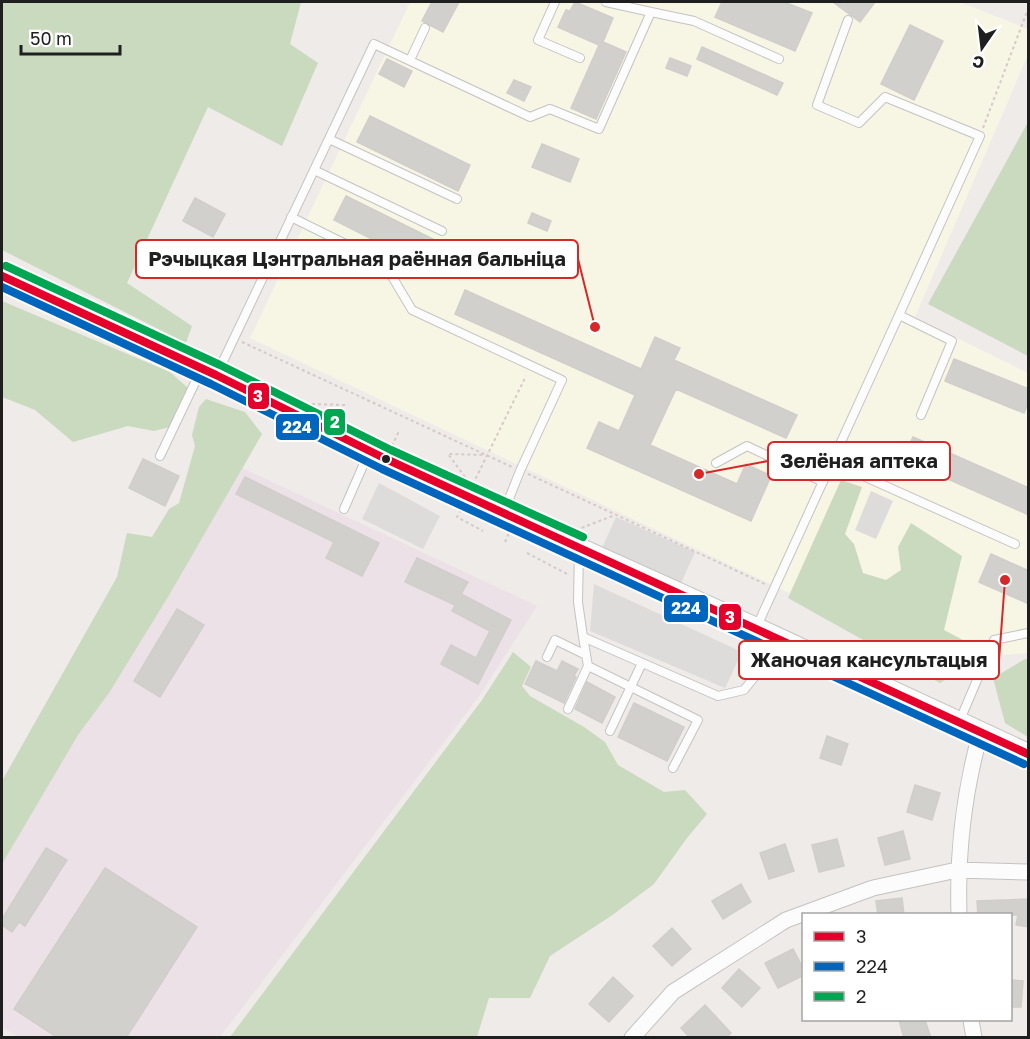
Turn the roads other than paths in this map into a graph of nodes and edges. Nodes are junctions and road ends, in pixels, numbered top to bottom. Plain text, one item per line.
1 (555, 2) edge
2 (606, 2) edge
3 (651, 12) junction
4 (848, 20) dead end
5 (425, 28) dead end
6 (580, 58) dead end
7 (779, 59) dead end
8 (410, 60) junction
9 (329, 139) junction
10 (314, 170) junction
11 (457, 199) dead end
12 (291, 218) junction
13 (442, 231) dead end
14 (2, 276) edge
15 (899, 315) junction
16 (209, 372) junction
17 (921, 416) dead end
18 (370, 450) junction
19 (160, 456) dead end
20 (832, 462) junction
21 (716, 463) dead end
22 (823, 482) junction
23 (344, 509) dead end
24 (503, 514) junction
25 (1015, 544) dead end
26 (579, 547) junction
27 (756, 628) junction
28 (1029, 633) edge
29 (774, 636) junction
30 (583, 637) junction
31 (586, 655) junction
32 (547, 657) dead end
33 (642, 663) junction
34 (588, 666) junction
35 (631, 687) junction
36 (568, 709) dead end
37 (960, 722) junction
38 (610, 731) dead end
39 (981, 731) junction
40 (1029, 754) edge
41 (673, 768) dead end
42 (957, 870) junction
43 (1029, 872) edge
44 (805, 913) edge
45 (959, 913) edge
46 (802, 914) edge
47 (970, 1021) edge
48 (632, 1038) edge
49 (974, 1038) edge

1 - 6 lane
2 - 3 lane
3 - 7 lane
3 - 8 lane
4 - 15 lane
5 - 8 lane
8 - 9 lane
9 - 10 lane
9 - 11 lane
10 - 12 lane
10 - 13 lane
12 - 16 lane
12 - 24 lane
14 - 16 street
15 - 17 lane
15 - 20 lane
16 - 18 street
16 - 19 lane
18 - 23 lane
18 - 24 street
20 - 22 lane
20 - 25 lane
21 - 22 lane
22 - 27 lane
24 - 26 street
26 - 27 street
26 - 30 lane
27 - 29 street
28 - 37 lane
29 - 33 lane
29 - 37 street
30 - 31 lane
30 - 33 lane
31 - 32 lane
31 - 34 lane
33 - 35 lane
34 - 35 lane
34 - 36 lane
35 - 38 lane
35 - 41 lane
37 - 39 street
39 - 40 street
39 - 42 street
42 - 43 street
42 - 44 street
42 - 45 street
46 - 48 street
47 - 49 street

